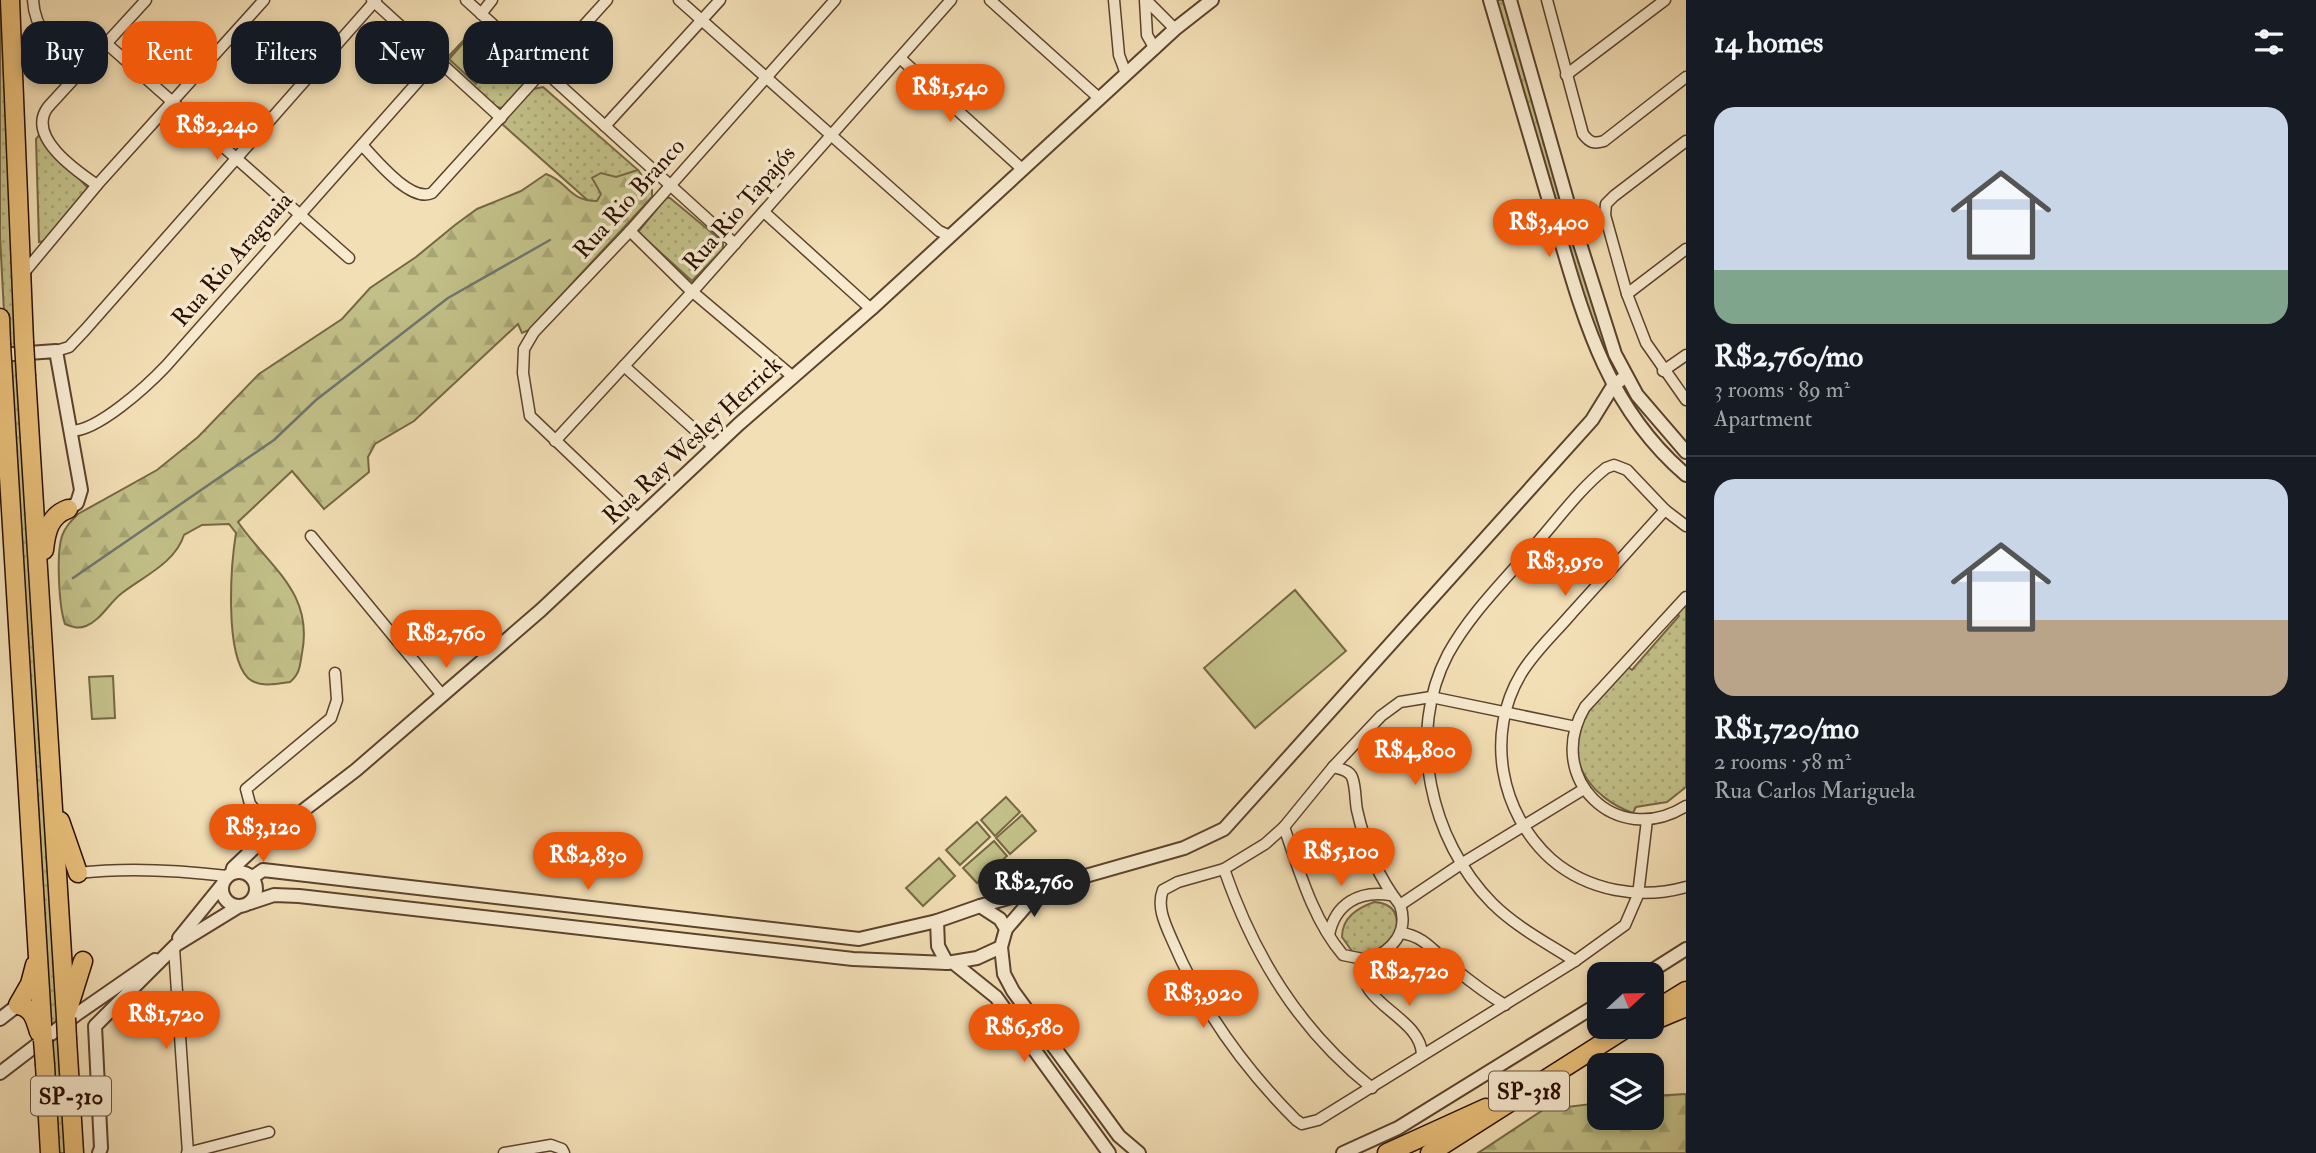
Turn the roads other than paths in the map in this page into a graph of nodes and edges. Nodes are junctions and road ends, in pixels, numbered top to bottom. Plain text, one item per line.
1 (9, 0) edge
2 (146, 0) edge
3 (264, 0) edge
4 (466, 0) edge
5 (492, 0) edge
6 (607, 0) edge
7 (679, 0) edge
8 (720, 0) edge
9 (835, 0) edge
10 (951, 0) edge
11 (990, 0) edge
12 (1114, 0) edge
13 (1145, 0) edge
14 (1199, 0) edge
15 (1212, 0) edge
16 (1490, 0) edge
17 (1510, 0) edge
18 (1546, 0) edge
19 (1665, 0) edge
20 (374, 1) edge
21 (33, 3) edge
22 (481, 14) junction
23 (701, 20) junction
24 (38, 21) edge
25 (395, 21) edge
26 (489, 21) edge
27 (588, 21) edge
28 (1175, 29) junction
29 (108, 43) edge
30 (108, 45) edge
31 (1155, 49) junction
32 (901, 59) junction
33 (449, 71) edge
34 (1126, 74) junction
35 (1566, 75) junction
36 (1686, 77) edge
37 (765, 78) junction
38 (69, 84) edge
39 (416, 84) edge
40 (530, 84) edge
41 (558, 84) edge
42 (1100, 99) junction
43 (172, 103) junction
44 (501, 118) junction
45 (605, 126) junction
46 (830, 135) junction
47 (1686, 141) edge
48 (362, 145) junction
49 (236, 158) junction
50 (1023, 169) junction
51 (97, 185) junction
52 (670, 185) junction
53 (764, 212) junction
54 (299, 213) junction
55 (630, 231) junction
56 (950, 236) junction
57 (735, 244) junction
58 (1686, 248) edge
59 (349, 258) dead end
60 (21, 276) junction
61 (693, 291) junction
62 (1627, 294) junction
63 (871, 309) junction
64 (0, 318) edge
65 (1, 350) edge
66 (56, 351) junction
67 (1686, 355) edge
68 (624, 366) junction
69 (1663, 371) junction
70 (792, 376) junction
71 (1626, 376) junction
72 (1613, 386) junction
73 (1637, 395) junction
74 (1686, 400) edge
75 (1625, 406) junction
76 (1592, 420) junction
77 (71, 431) junction
78 (555, 441) junction
79 (32, 445) junction
80 (7, 447) junction
81 (714, 447) junction
82 (1686, 452) edge
83 (1686, 475) edge
84 (0, 507) edge
85 (68, 509) junction
86 (1665, 510) junction
87 (638, 519) junction
88 (1686, 526) edge
89 (0, 527) edge
90 (311, 536) dead end
91 (38, 588) junction
92 (17, 597) junction
93 (1686, 597) edge
94 (335, 673) dead end
95 (442, 695) junction
96 (1431, 697) junction
97 (1506, 711) junction
98 (1576, 727) junction
99 (1333, 767) junction
100 (49, 768) junction
101 (1584, 789) junction
102 (1686, 806) edge
103 (1647, 820) junction
104 (1522, 825) junction
105 (1284, 827) junction
106 (272, 837) junction
107 (1461, 864) junction
108 (1224, 869) junction
109 (78, 873) joint
110 (253, 877) junction
111 (227, 878) junction
112 (1686, 887) edge
113 (1041, 890) junction
114 (1390, 895) junction
115 (1638, 895) junction
116 (244, 905) junction
117 (1400, 905) junction
118 (980, 906) junction
119 (937, 921) junction
120 (1006, 929) junction
121 (1401, 933) junction
122 (1329, 935) junction
123 (175, 946) junction
124 (1001, 947) junction
125 (39, 948) junction
126 (1686, 949) edge
127 (83, 961) dead end
128 (1364, 961) junction
129 (1575, 961) junction
130 (951, 963) junction
131 (1664, 963) edge
132 (1686, 990) edge
133 (1686, 1000) edge
134 (1664, 1004) edge
135 (18, 1005) junction
136 (1505, 1005) junction
137 (1686, 1007) edge
138 (1587, 1011) edge
139 (1664, 1014) edge
140 (1664, 1016) edge
141 (66, 1017) junction
142 (0, 1019) edge
143 (43, 1039) junction
144 (1608, 1040) edge
145 (1622, 1040) edge
146 (1422, 1054) junction
147 (0, 1059) edge
148 (19, 1059) junction
149 (0, 1073) edge
150 (1546, 1080) junction
151 (1372, 1088) junction
152 (269, 1132) dead end
153 (1453, 1149) edge
154 (47, 1153) edge
155 (74, 1153) edge
156 (99, 1153) edge
157 (188, 1153) edge
158 (504, 1153) edge
159 (564, 1153) edge
160 (1110, 1153) edge
161 (1139, 1153) edge
162 (1343, 1153) edge
163 (1387, 1153) edge
164 (1430, 1153) edge

1 - 60 highway, SP-310
2 - 29 street
3 - 43 street
4 - 22 street
5 - 22 street
6 - 27 street
7 - 23 street
8 - 23 street
9 - 37 street, Rua Rio Branco
10 - 32 street, Rua Rio Tapajós
11 - 42 street
12 - 34 street
13 - 28 street
13 - 31 street
14 - 28 street, Rua Ray Wesley Herrick
15 - 28 street, Rua Ray Wesley Herrick
16 - 72 street
17 - 71 street
18 - 35 street
19 - 35 street
20 - 25 street
20 - 49 street
21 - 24 street
22 - 26 street
23 - 37 street
23 - 45 street
28 - 31 street, Rua Ray Wesley Herrick
30 - 43 street
31 - 34 street, Rua Ray Wesley Herrick
32 - 46 street, Rua Rio Tapajós
32 - 50 street
33 - 44 street
34 - 42 street, Rua Ray Wesley Herrick
35 - 36 street
37 - 46 street
37 - 52 street, Rua Rio Branco
38 - 51 street
39 - 48 street, Rua Rio Araguaia
40 - 44 street
41 - 45 street
42 - 50 street, Rua Ray Wesley Herrick
43 - 49 street
43 - 51 street
44 - 48 street
45 - 52 street
46 - 53 street, Rua Rio Tapajós
46 - 56 street
47 - 62 street
48 - 54 street, Rua Rio Araguaia
49 - 54 street
49 - 66 street
50 - 56 street, Rua Ray Wesley Herrick
51 - 60 street
52 - 55 street, Rua Rio Branco
52 - 57 street
53 - 57 street, Rua Rio Tapajós
53 - 63 street
54 - 59 street
54 - 77 street, Rua Rio Araguaia
55 - 61 street
55 - 78 street, Rua Rio Branco
56 - 63 street, Rua Ray Wesley Herrick
57 - 61 street, Rua Rio Tapajós
58 - 62 street
60 - 79 highway, SP-310, bridge
61 - 68 street, Rua Rio Tapajós
61 - 70 street
62 - 69 street
63 - 70 street, Rua Ray Wesley Herrick
64 - 65 highway, SP-310
65 - 66 street
65 - 80 highway, SP-310, bridge
66 - 77 street
67 - 69 street
68 - 78 street, Rua Rio Tapajós
68 - 81 street
69 - 74 street
70 - 81 street, Rua Ray Wesley Herrick
71 - 72 street
71 - 73 street
72 - 75 street
72 - 76 street
73 - 75 street
73 - 82 street
75 - 76 street
75 - 83 street
76 - 113 street
77 - 85 street
78 - 87 street, Rua Rio Branco
79 - 85 highway
79 - 91 highway, SP-310
80 - 84 highway
80 - 92 highway, SP-310
81 - 87 street, Rua Ray Wesley Herrick
85 - 91 highway
86 - 88 street
86 - 96 street
86 - 97 street
87 - 95 street, Rua Ray Wesley Herrick
89 - 92 highway
90 - 95 street
91 - 100 highway, SP-310
92 - 125 highway, SP-310
93 - 98 street
94 - 106 street
95 - 106 street, Rua Ray Wesley Herrick
96 - 97 street
96 - 99 street
96 - 107 street
97 - 98 street
97 - 104 street
98 - 101 street
99 - 105 street
99 - 114 street
100 - 109 highway
100 - 141 highway, SP-310
101 - 103 street
101 - 104 street
102 - 103 street
103 - 115 street
104 - 107 street
104 - 115 street
105 - 108 street
105 - 122 street
106 - 110 street
106 - 111 street, Rua Ray Wesley Herrick
107 - 117 street
107 - 129 street
108 - 151 street
108 - 151 street
109 - 111 street
110 - 111 street
110 - 116 street
110 - 119 street
111 - 116 street
111 - 123 street, Rua Ray Wesley Herrick
112 - 115 street
113 - 118 street
113 - 120 street
114 - 117 street
114 - 122 street
115 - 129 street
116 - 123 street
116 - 130 street
117 - 121 street
118 - 119 street
118 - 120 street
119 - 130 street
120 - 124 street
121 - 128 street
121 - 136 street
122 - 128 street
123 - 148 street
123 - 156 street, Rua Ray Wesley Herrick
123 - 157 street
124 - 130 street
124 - 161 street
125 - 135 highway
125 - 143 highway, SP-310
126 - 131 street
127 - 141 highway
128 - 146 street
129 - 136 street
130 - 160 street
132 - 134 highway
133 - 139 highway
135 - 142 street
135 - 143 highway
136 - 146 street
137 - 140 highway
138 - 162 street
141 - 155 highway, SP-310, bridge
143 - 154 highway, SP-310, bridge
144 - 150 highway, SP-318
145 - 153 highway, SP-318
146 - 151 street
147 - 148 street
148 - 149 street
150 - 163 highway
150 - 164 highway, SP-318
152 - 157 street
158 - 159 street

